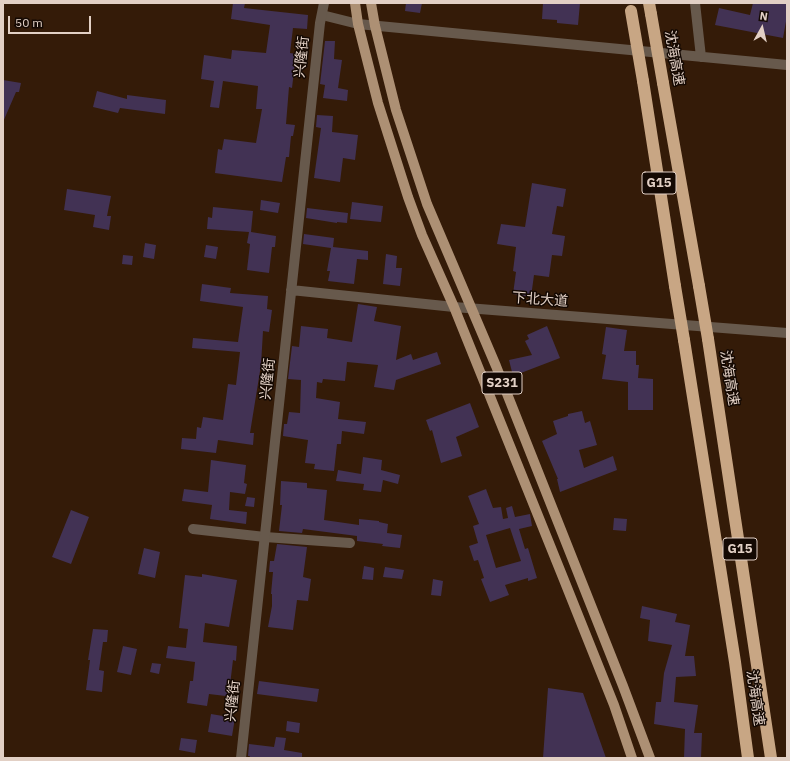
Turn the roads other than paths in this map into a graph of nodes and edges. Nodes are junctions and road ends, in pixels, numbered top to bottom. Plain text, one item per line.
1 (324, 3) edge
2 (355, 3) edge
3 (371, 3) edge
4 (695, 3) edge
5 (630, 7) edge
6 (650, 8) edge
7 (322, 15) junction
8 (358, 24) junction
9 (375, 26) junction
10 (701, 57) junction
11 (787, 64) edge
12 (292, 290) junction
13 (454, 307) junction
14 (471, 308) junction
15 (787, 333) edge
16 (193, 529) dead end
17 (265, 537) junction
18 (350, 543) dead end
19 (241, 758) edge
20 (632, 758) edge
21 (650, 758) edge
22 (748, 758) edge
23 (771, 758) edge

1 - 7 street, 兴隆街
2 - 8 main road, S231
3 - 9 main road, S231
4 - 10 street
5 - 22 highway, 沈海高速 / G15, bridge
6 - 23 highway, 沈海高速 / G15, bridge
7 - 8 street
7 - 12 street, 兴隆街
8 - 9 street
8 - 13 main road, S231
9 - 10 street
9 - 14 main road, S231
10 - 11 street
12 - 13 street, 下北大道
12 - 17 street, 兴隆街
13 - 14 street, 下北大道
13 - 20 main road, S231
14 - 15 street, 下北大道
14 - 21 main road, S231
16 - 17 street
17 - 18 street
17 - 19 street, 兴隆街

